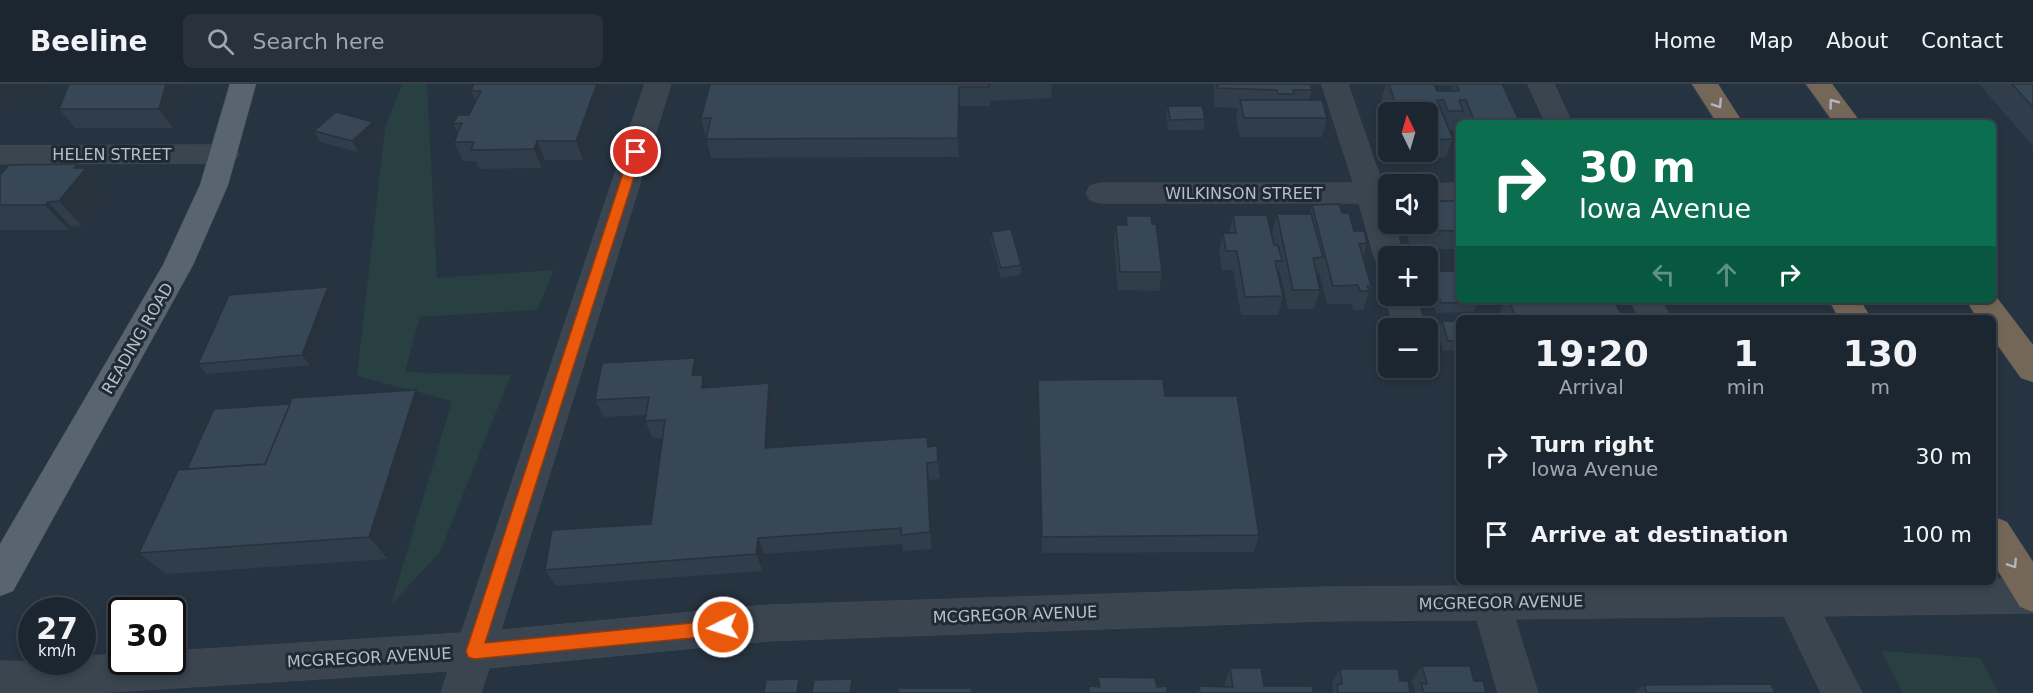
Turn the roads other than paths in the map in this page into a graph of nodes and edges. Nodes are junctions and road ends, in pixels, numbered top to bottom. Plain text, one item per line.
1 (243, 84) edge
2 (658, 84) edge
3 (1335, 84) edge
4 (1541, 84) edge
5 (1705, 84) edge
6 (1819, 84) edge
7 (1558, 120) edge
8 (1728, 120) edge
9 (1846, 120) edge
10 (0, 154) edge
11 (225, 154) junction
12 (1378, 188) edge
13 (1100, 193) dead end
14 (1378, 193) edge
15 (1438, 193) edge
16 (1456, 193) edge
17 (1983, 303) edge
18 (1992, 315) edge
19 (1996, 320) edge
20 (2033, 369) edge
21 (1996, 536) edge
22 (0, 579) edge
23 (1791, 591) edge
24 (2033, 596) edge
25 (1491, 603) junction
26 (474, 651) junction
27 (0, 680) edge
28 (460, 693) edge
29 (1518, 693) edge
30 (1842, 693) edge

1 - 11 main road, READING ROAD
2 - 26 street
3 - 12 street
4 - 7 street
5 -> 8 highway
9 -> 6 highway
10 - 11 street, HELEN STREET
11 - 22 main road, READING ROAD
13 - 14 street, WILKINSON STREET
15 - 16 street
17 - 18 highway
19 - 20 highway
21 -> 24 highway
23 - 24 street, MCGREGOR AVENUE
23 - 25 street, MCGREGOR AVENUE
23 - 30 street
25 - 26 street, MCGREGOR AVENUE
25 - 29 street
26 - 27 street, MCGREGOR AVENUE
26 - 28 street

